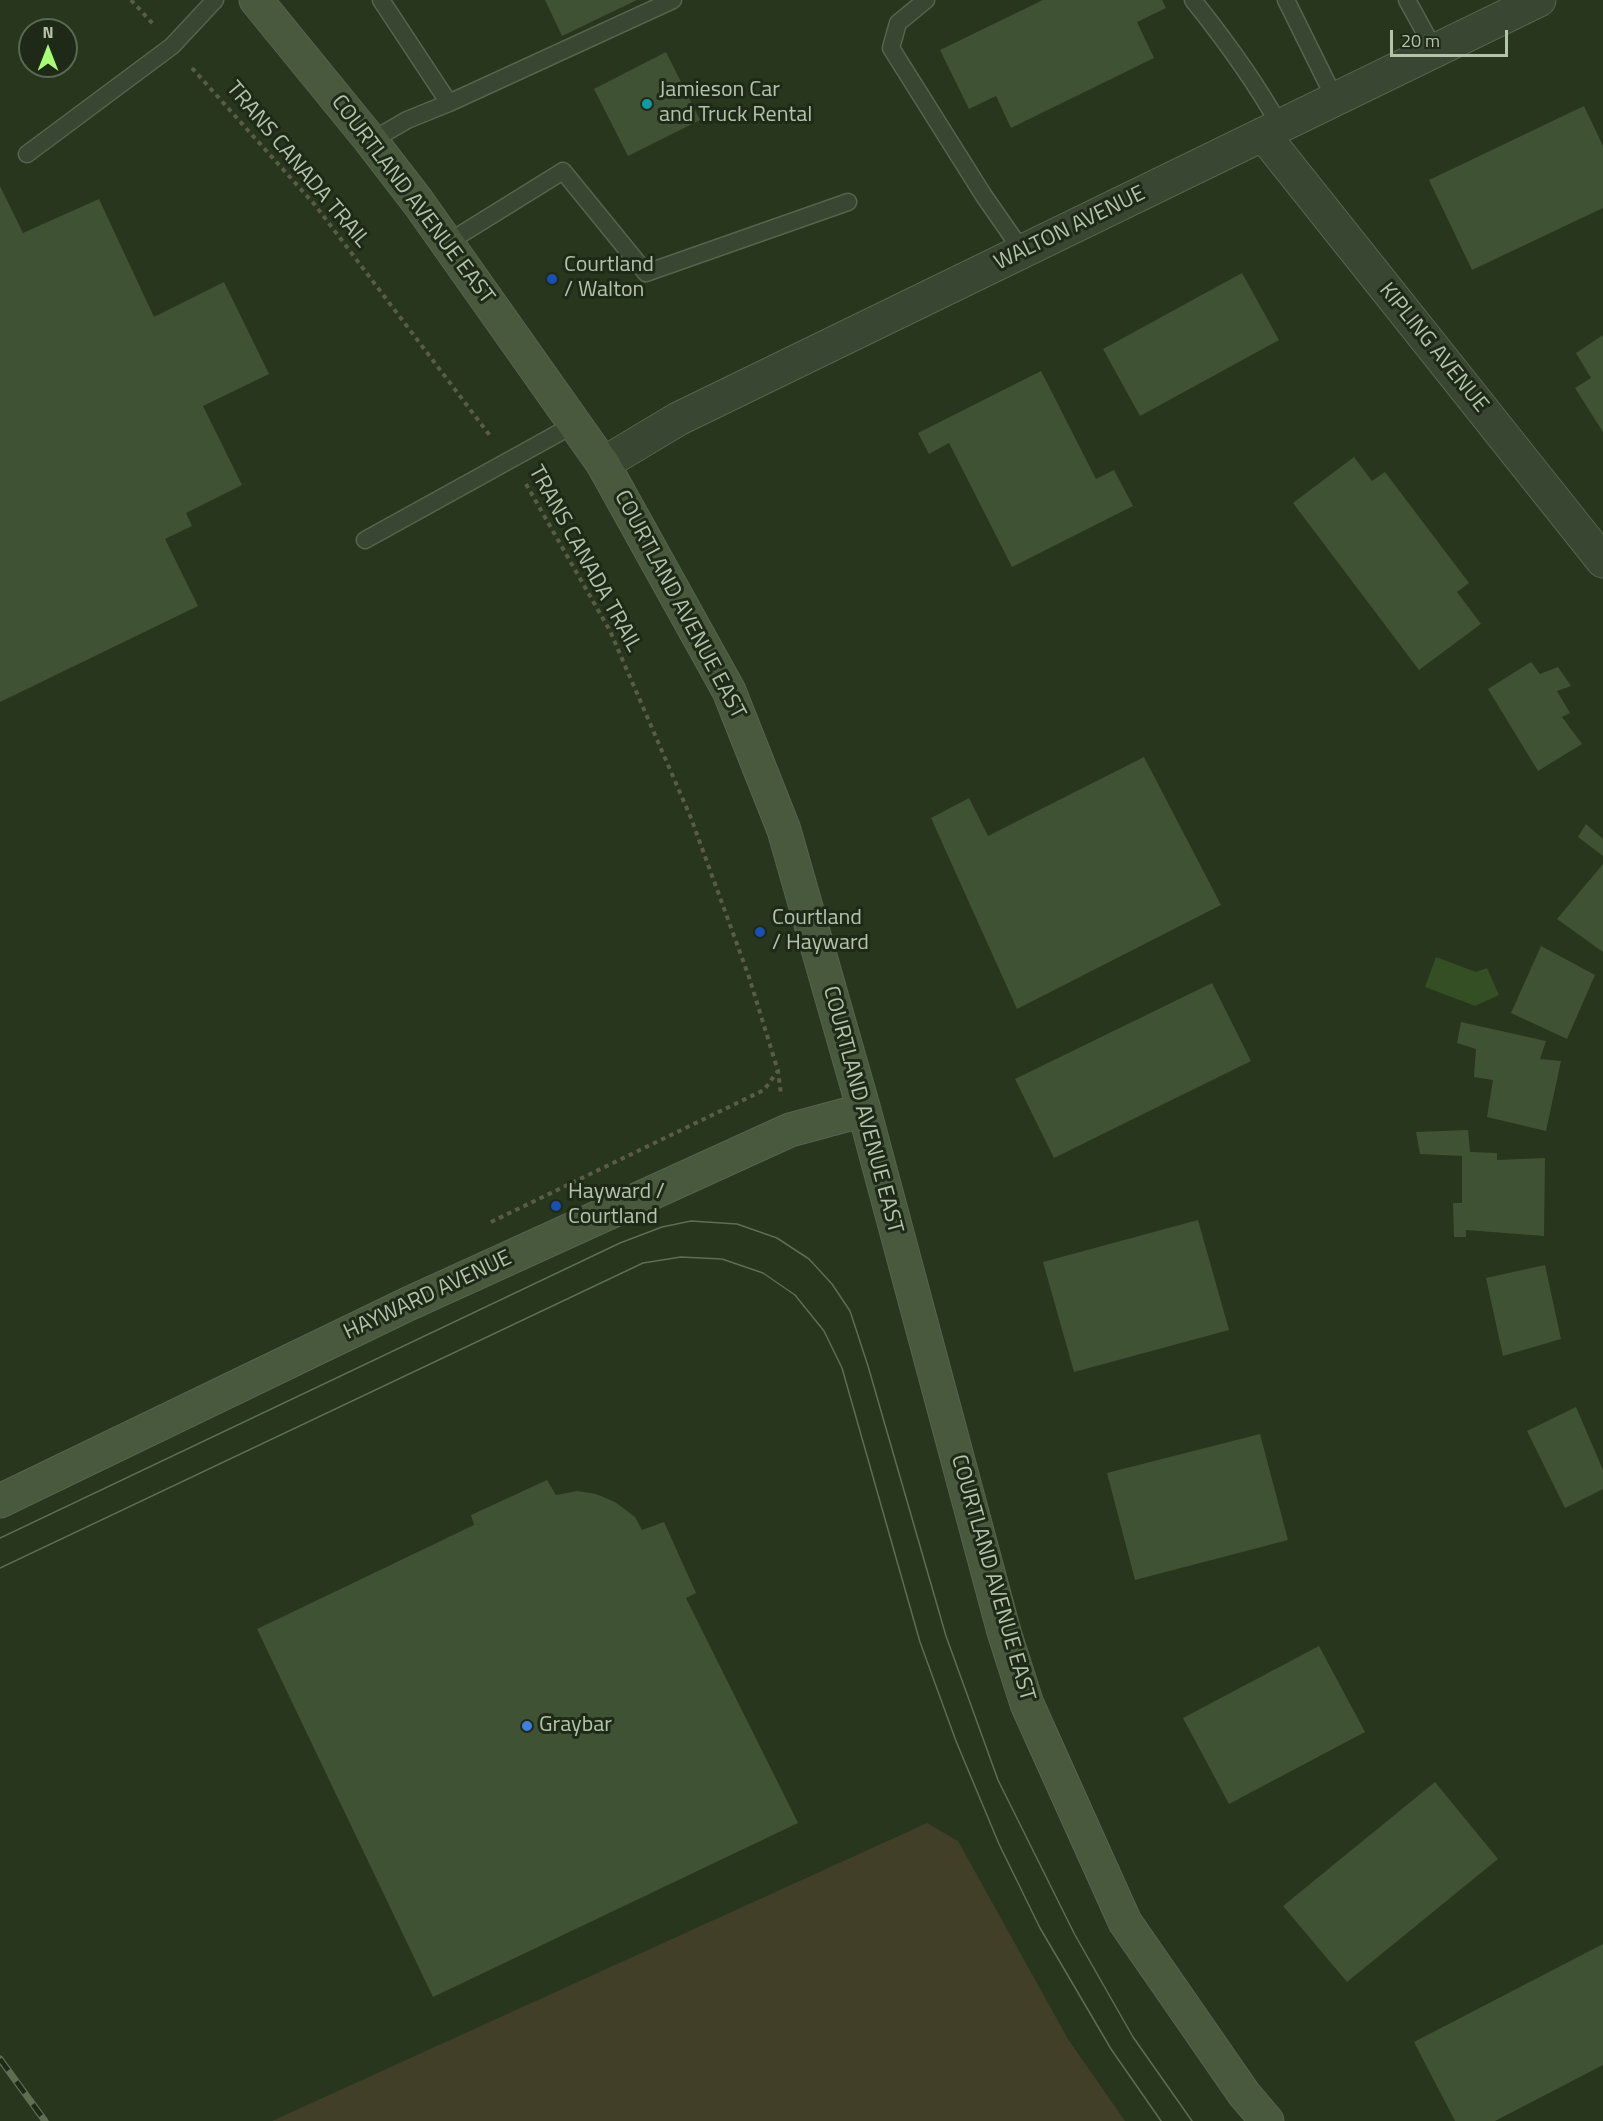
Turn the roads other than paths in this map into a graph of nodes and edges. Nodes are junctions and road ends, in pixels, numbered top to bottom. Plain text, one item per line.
1 (215, 0) edge
2 (256, 0) edge
3 (381, 0) edge
4 (674, 0) edge
5 (926, 0) edge
6 (1194, 0) edge
7 (1286, 0) edge
8 (1407, 0) edge
9 (1539, 0) edge
10 (1435, 51) junction
11 (1335, 99) junction
12 (449, 103) junction
13 (1271, 130) junction
14 (371, 141) junction
15 (27, 154) dead end
16 (848, 202) dead end
17 (447, 243) junction
18 (1023, 252) junction
19 (575, 424) junction
20 (603, 464) junction
21 (365, 540) dead end
22 (1603, 561) edge
23 (864, 1110) junction
24 (0, 1501) edge
25 (1267, 2121) edge

1 - 15 lane
2 - 14 main road, COURTLAND AVENUE EAST
3 - 12 lane
4 - 12 lane
5 - 18 lane
6 - 13 lane
7 - 11 lane
8 - 10 lane
9 - 10 street, WALTON AVENUE
10 - 11 street, WALTON AVENUE
11 - 13 street, WALTON AVENUE
12 - 14 lane
13 - 18 street, WALTON AVENUE
13 - 22 street, KIPLING AVENUE
14 - 17 main road, COURTLAND AVENUE EAST
16 - 17 lane
17 - 19 main road, COURTLAND AVENUE EAST
18 - 20 street, WALTON AVENUE
19 - 20 main road, COURTLAND AVENUE EAST
19 - 21 lane
20 - 23 main road, COURTLAND AVENUE EAST
23 - 24 main road, HAYWARD AVENUE
23 - 25 main road, COURTLAND AVENUE EAST

